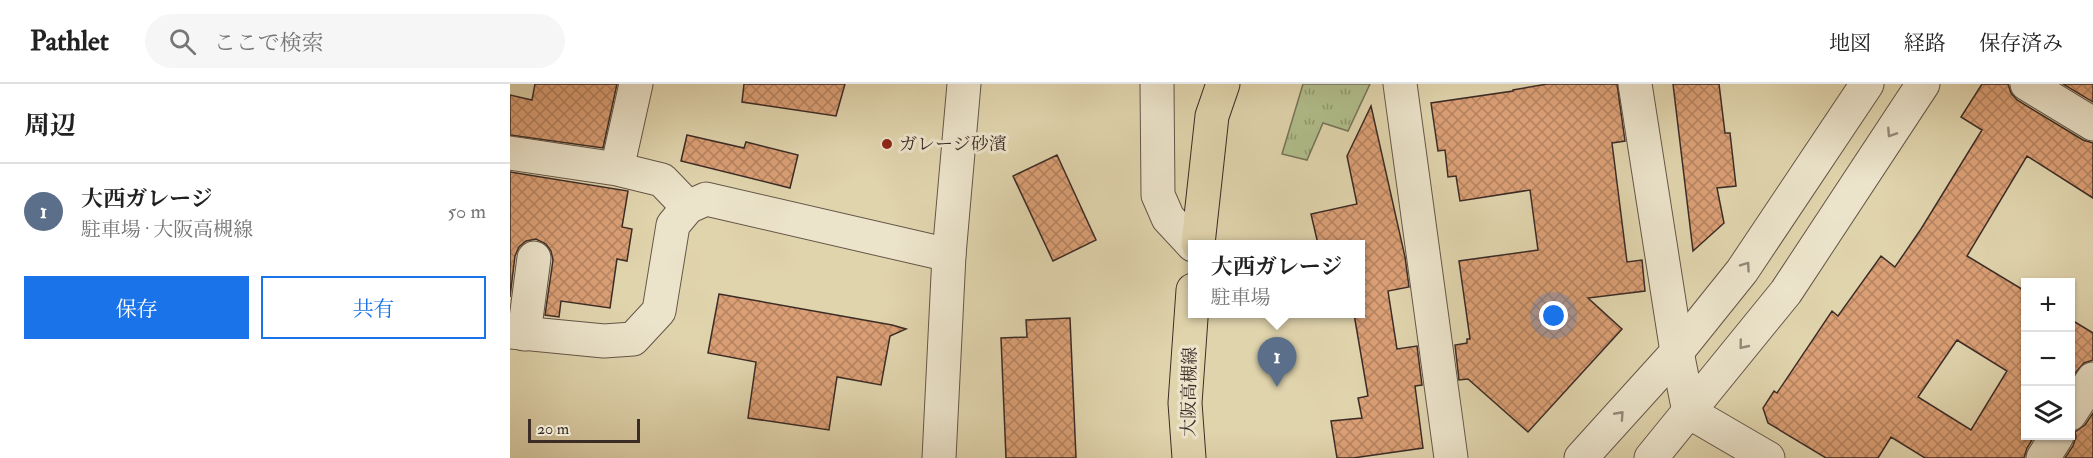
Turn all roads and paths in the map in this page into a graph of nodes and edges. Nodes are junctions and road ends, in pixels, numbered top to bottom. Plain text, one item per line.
1 (636, 84) edge
2 (964, 84) edge
3 (1157, 84) edge
4 (1223, 84) edge
5 (1400, 84) edge
6 (1635, 84) edge
7 (1867, 84) edge
8 (1923, 84) edge
9 (2027, 84) edge
10 (2093, 124) edge
11 (510, 153) edge
12 (617, 169) junction
13 (688, 207) junction
14 (1188, 240) edge
15 (1198, 240) edge
16 (949, 255) junction
17 (534, 258) dead end
18 (1191, 318) edge
19 (517, 333) edge
20 (1677, 352) junction
21 (2093, 379) edge
22 (2075, 406) edge
23 (1689, 412) junction
24 (2054, 440) edge
25 (939, 458) edge
26 (1189, 458) edge
27 (1451, 458) edge
28 (1581, 458) edge
29 (1651, 458) edge
30 (1768, 458) edge
31 (2043, 458) edge

1 - 12 street
2 - 16 street
3 - 14 street
4 - 15 main road
5 - 27 street
6 - 20 street
20 -> 7 street
8 -> 23 street
9 - 10 street
11 - 12 street
12 - 13 street
13 - 16 street
13 - 19 street
16 - 25 street
17 - 19 street
18 - 26 main road, 大阪高槻線
20 - 23 street
28 -> 20 street
21 - 22 street
23 - 29 street
23 - 30 street
24 - 31 street

